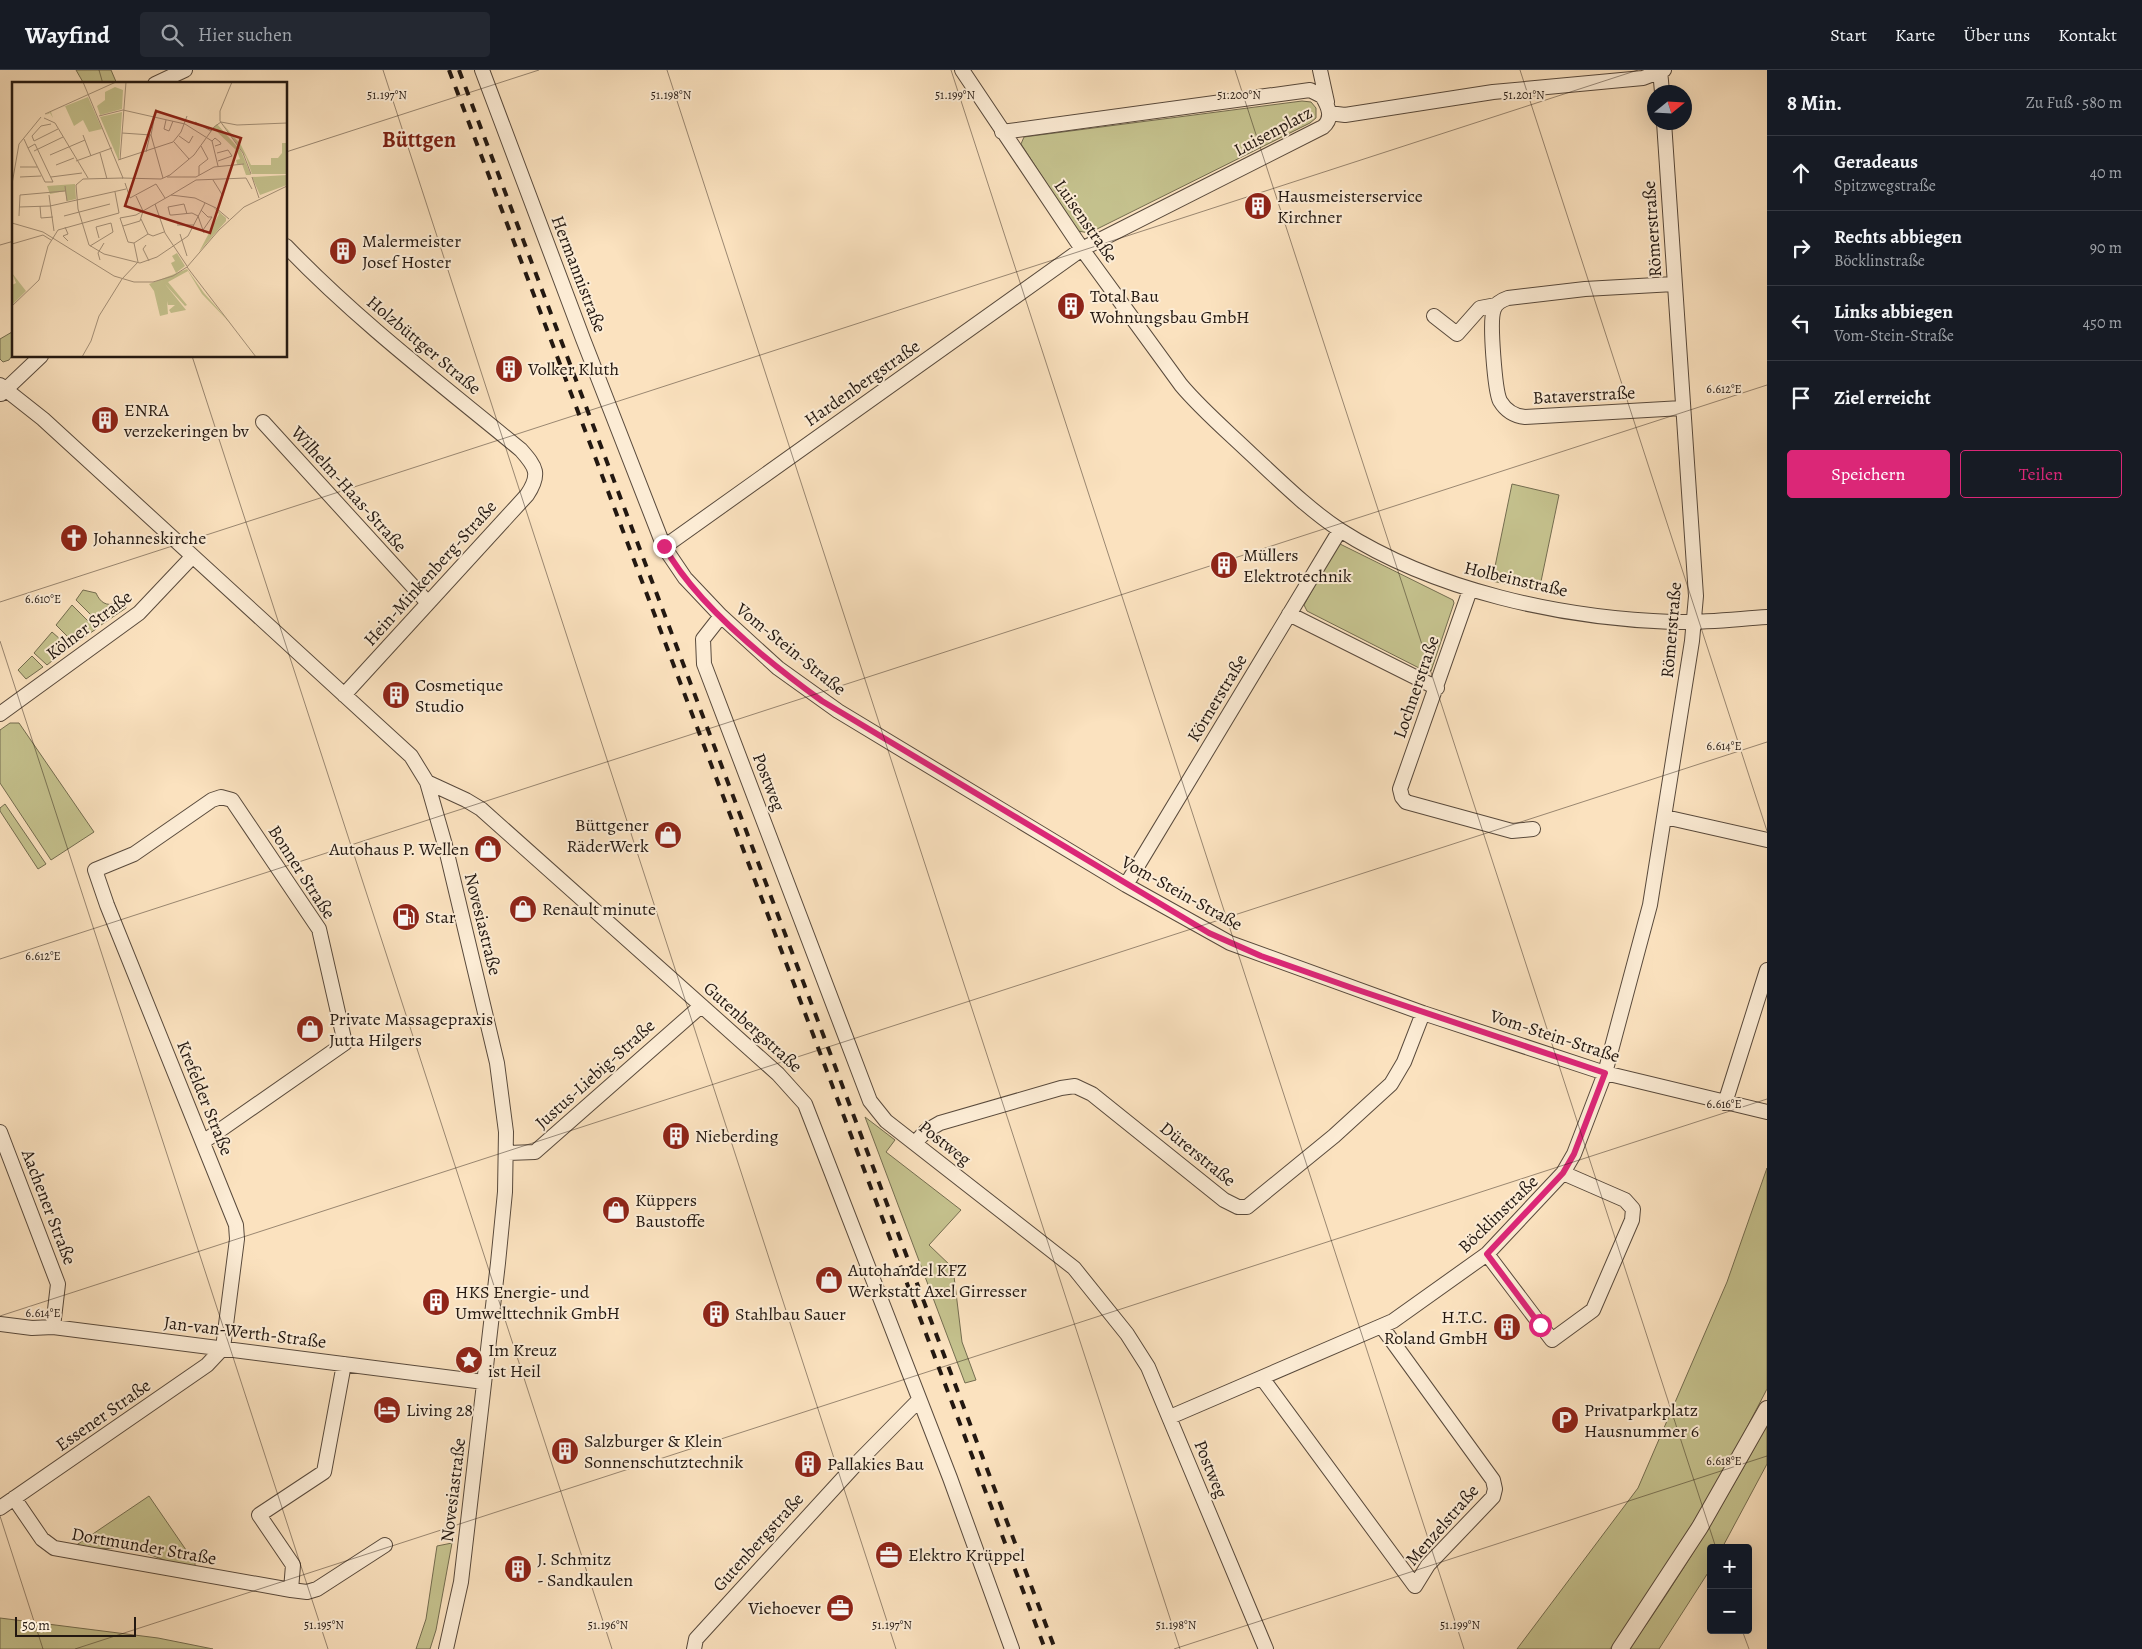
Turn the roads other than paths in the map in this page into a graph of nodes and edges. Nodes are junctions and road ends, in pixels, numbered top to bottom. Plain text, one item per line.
1 (185, 70) edge
2 (482, 70) edge
3 (962, 70) edge
4 (1320, 70) edge
5 (1662, 71) edge
6 (159, 82) edge
7 (1662, 85) edge
8 (1330, 113) junction
9 (1664, 130) edge
10 (1002, 132) junction
11 (288, 248) edge
12 (1082, 249) junction
13 (1674, 284) junction
14 (1496, 305) junction
15 (1434, 316) dead end
16 (39, 358) edge
17 (2, 389) edge
18 (1682, 408) junction
19 (263, 422) dead end
20 (536, 472) joint
21 (1340, 530) junction
22 (664, 546) junction
23 (192, 557) junction
24 (1470, 590) junction
25 (428, 603) junction
26 (1289, 614) junction
27 (721, 616) junction
28 (1767, 617) edge
29 (1694, 622) junction
30 (1437, 688) junction
31 (344, 695) junction
32 (0, 714) edge
33 (427, 782) junction
34 (1665, 817) junction
35 (1533, 829) dead end
36 (1767, 840) edge
37 (95, 870) joint
38 (1126, 885) junction
39 (1767, 970) edge
40 (700, 1006) junction
41 (1422, 1013) junction
42 (1605, 1073) junction
43 (1726, 1103) junction
44 (1767, 1112) edge
45 (0, 1132) edge
46 (203, 1142) junction
47 (915, 1143) junction
48 (506, 1153) junction
49 (1563, 1173) junction
50 (1487, 1254) junction
51 (0, 1324) edge
52 (53, 1327) junction
53 (1382, 1327) junction
54 (223, 1348) junction
55 (344, 1364) junction
56 (1262, 1378) junction
57 (484, 1382) junction
58 (919, 1400) junction
59 (1767, 1409) edge
60 (1170, 1418) junction
61 (14, 1498) junction
62 (0, 1508) edge
63 (385, 1545) dead end
64 (291, 1590) junction
65 (446, 1649) edge
66 (694, 1649) edge
67 (1012, 1649) edge
68 (1266, 1649) edge
69 (1620, 1649) edge

1 - 6 street
2 - 22 street, Hermannistraße
3 - 10 street, Luisenstraße
4 - 8 street
5 - 7 street
5 - 8 street
8 - 10 street, Luisenplatz
8 - 12 street, Luisenplatz
9 - 13 street, Römerstraße
10 - 12 street, Luisenstraße
11 - 20 street, Holzbüttger Straße
12 - 21 street, Luisenstraße
12 - 22 street, Hardenbergstraße
13 - 14 street
13 - 18 street, Römerstraße
14 - 15 street
14 - 18 street, Bataverstraße
16 - 17 street
17 - 23 street, Novesiastraße
18 - 29 street, Römerstraße
19 - 25 street, Wilhelm-Haas-Straße
20 - 25 street, Hein-Minkenberg-Straße
21 - 24 street, Holbeinstraße
21 - 26 street, Körnerstraße
22 - 27 street, Vom-Stein-Straße
23 - 31 street, Novesiastraße
23 - 32 street, Kölner Straße
24 - 29 street, Holbeinstraße
24 - 30 street, Lochnerstraße
25 - 31 street, Hein-Minkenberg-Straße
26 - 30 street
26 - 38 street, Körnerstraße
27 - 38 street, Vom-Stein-Straße
27 - 47 street, Postweg
28 - 29 street, Holbeinstraße
29 - 34 street, Römerstraße
30 - 35 street, Lochnerstraße
31 - 33 street, Novesiastraße
33 - 40 street, Gutenbergstraße
33 - 48 street, Novesiastraße
34 - 36 street
34 - 42 street, Römerstraße
37 - 46 street, Krefelder Straße
37 - 46 street, Bonner Straße
38 - 41 street, Vom-Stein-Straße
39 - 43 street
40 - 48 street, Justus-Liebig-Straße
40 - 58 street, Gutenbergstraße
41 - 42 street, Vom-Stein-Straße
41 - 47 street, Dürerstraße
42 - 43 street, Vom-Stein-Straße
42 - 49 street, Böcklinstraße
43 - 44 street, Vom-Stein-Straße
45 - 52 street, Aachener Straße
46 - 54 street, Krefelder Straße
47 - 60 street, Postweg
48 - 57 street, Novesiastraße
49 - 50 street, Böcklinstraße
49 - 50 street
50 - 53 street, Böcklinstraße
51 - 52 street, Jan-van-Werth-Straße
52 - 54 street, Jan-van-Werth-Straße
53 - 56 street, Böcklinstraße
53 - 56 street, Menzelstraße
54 - 55 street, Jan-van-Werth-Straße
54 - 61 street, Essener Straße
55 - 57 street, Jan-van-Werth-Straße
55 - 64 street
56 - 60 street, Böcklinstraße
57 - 65 street, Novesiastraße
58 - 66 street, Gutenbergstraße
58 - 67 street, Gutenbergstraße
59 - 69 street
60 - 68 street, Postweg
61 - 62 street, Essener Straße
61 - 64 street, Dortmunder Straße
63 - 64 street, Dortmunder Straße

